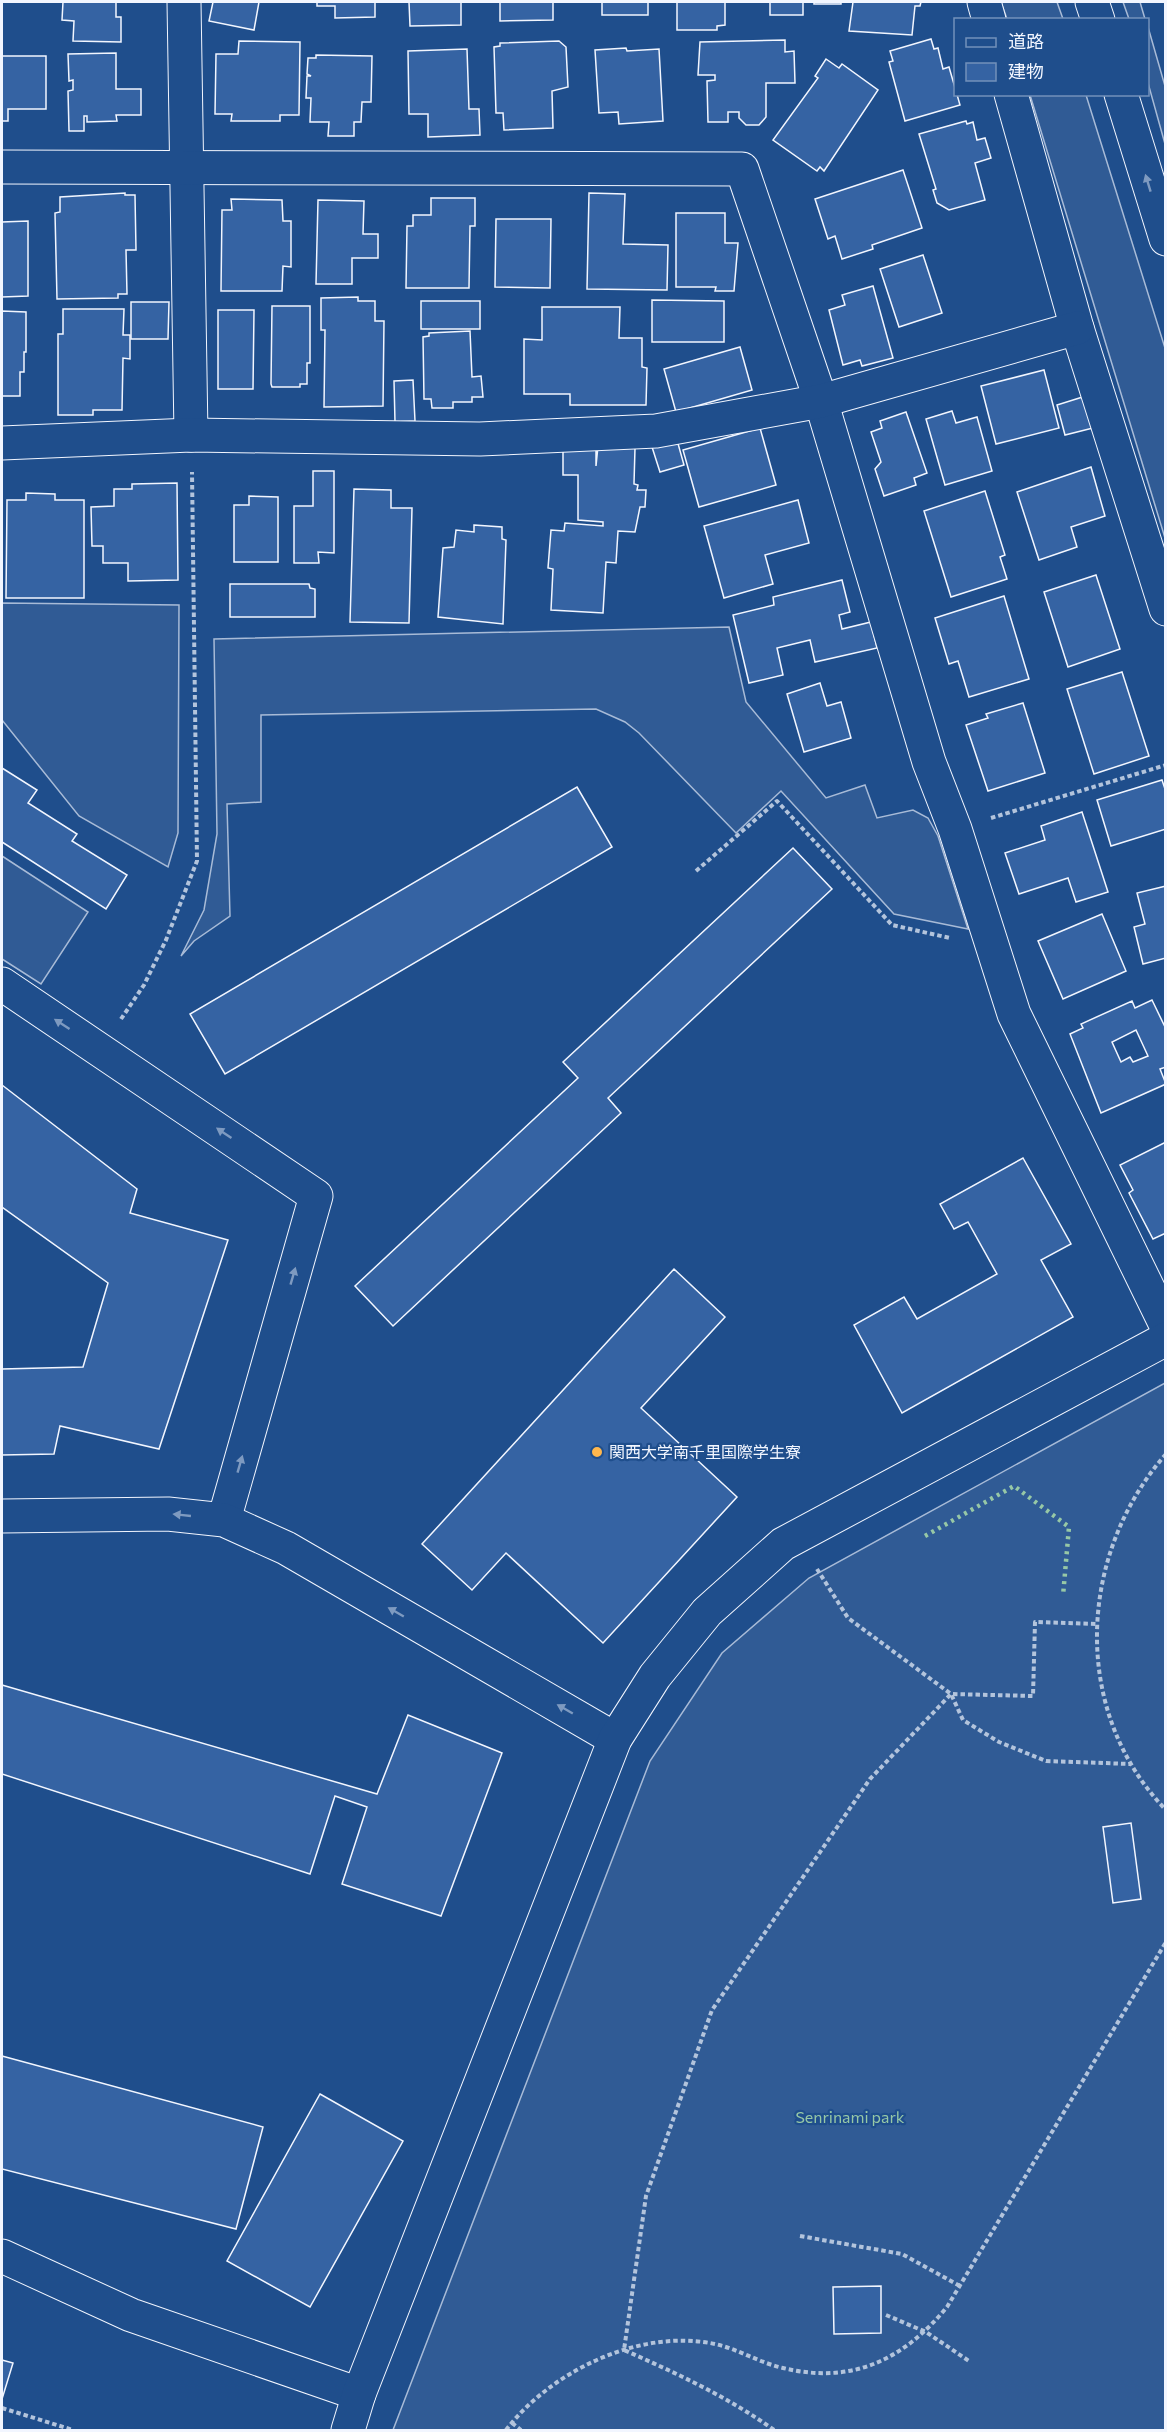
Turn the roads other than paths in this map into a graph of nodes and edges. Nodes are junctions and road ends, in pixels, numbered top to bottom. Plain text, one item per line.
1 (184, 2) edge
2 (984, 2) edge
3 (1092, 2) edge
4 (988, 18) edge
5 (1097, 18) edge
6 (1012, 96) edge
7 (1122, 96) edge
8 (2, 167) edge
9 (186, 168) junction
10 (1166, 239) edge
11 (1077, 328) junction
12 (821, 401) junction
13 (191, 435) junction
14 (2, 442) edge
15 (1166, 609) edge
16 (2, 984) edge
17 (1166, 1325) edge
18 (1166, 1339) edge
19 (2, 1516) edge
20 (224, 1520) junction
21 (615, 1739) junction
22 (2, 2256) edge
23 (359, 2394) junction
24 (348, 2430) edge

1 - 9 street
2 - 4 street
3 - 5 street
6 - 11 street
10 -> 7 street
8 - 9 street
9 - 12 street
9 - 13 street
11 - 12 street
11 - 15 street
12 - 13 street
12 - 17 street
13 - 14 street
20 -> 16 street
18 - 21 street
20 -> 19 street
21 -> 20 street
21 - 23 street
22 - 23 street
23 - 24 street

